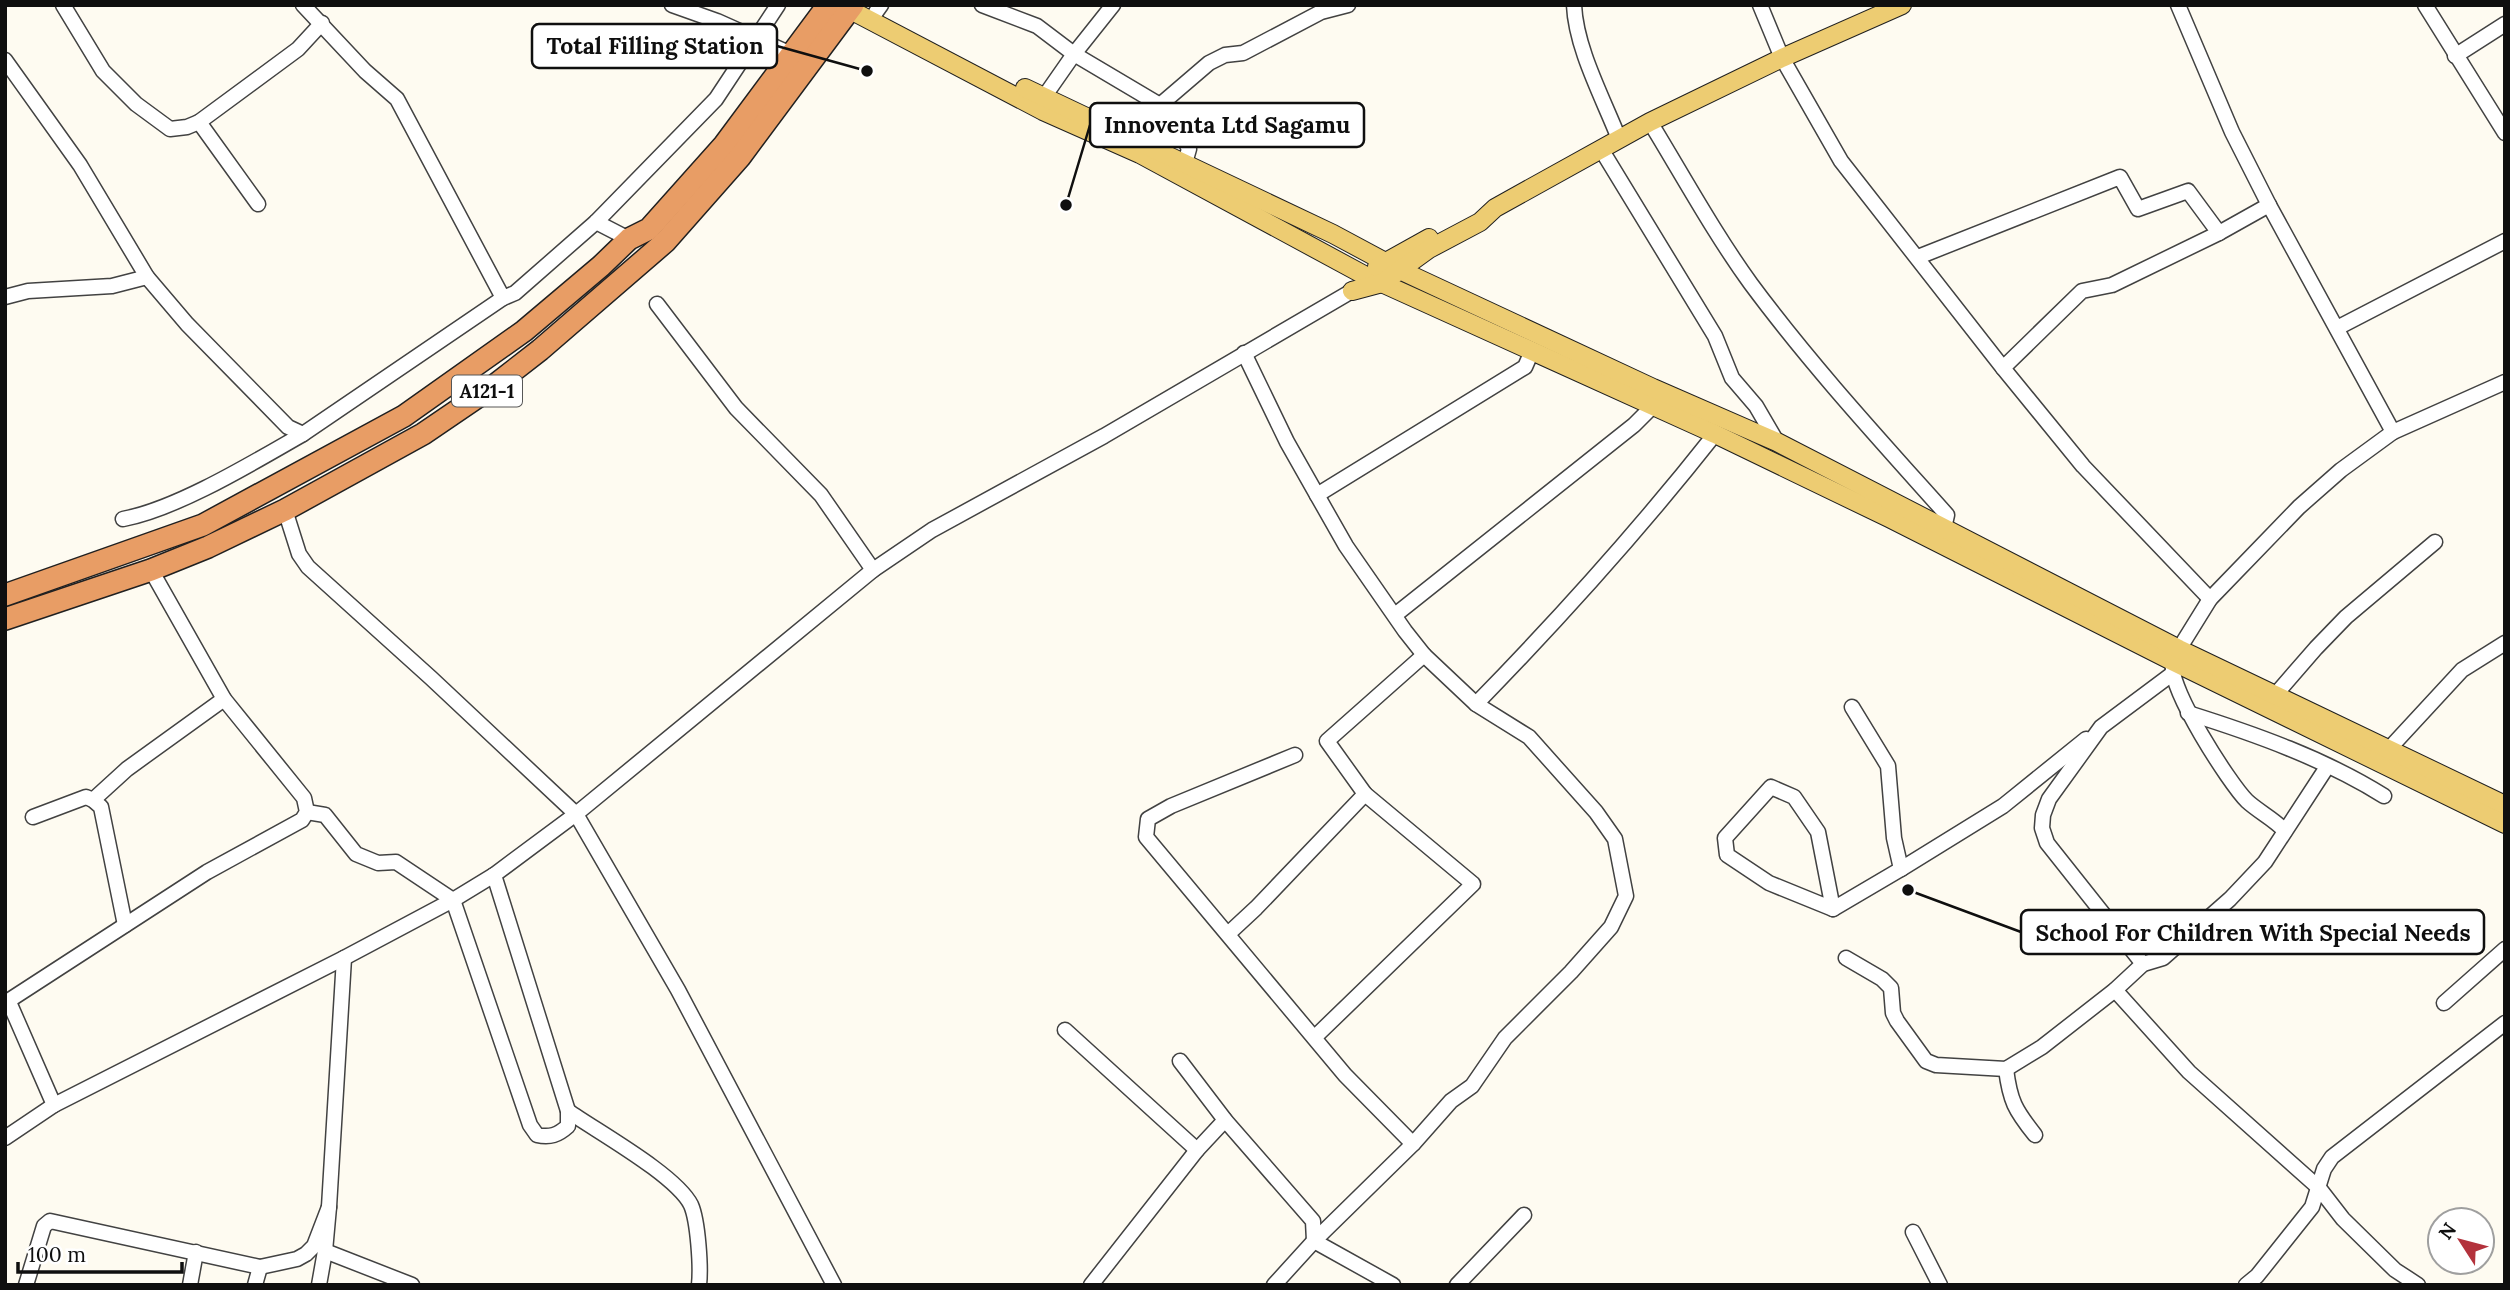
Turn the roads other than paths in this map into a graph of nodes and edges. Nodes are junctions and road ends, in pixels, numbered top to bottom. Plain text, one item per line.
1 (63, 5) edge
2 (303, 5) edge
3 (672, 5) edge
4 (778, 5) edge
5 (828, 5) edge
6 (982, 5) edge
7 (1113, 5) edge
8 (1348, 5) edge
9 (1574, 5) edge
10 (1760, 5) edge
11 (1902, 5) edge
12 (2178, 5) edge
13 (2425, 5) edge
14 (861, 7) edge
15 (1320, 9) edge
16 (321, 23) junction
17 (2505, 24) edge
18 (756, 37) junction
19 (791, 54) junction
20 (1074, 54) junction
21 (2455, 56) junction
22 (1782, 58) junction
23 (5, 60) edge
24 (1044, 97) junction
25 (1160, 105) junction
26 (199, 122) junction
27 (1650, 122) junction
28 (2505, 133) edge
29 (1619, 139) junction
30 (1601, 149) junction
31 (1185, 163) junction
32 (258, 204) dead end
33 (2269, 205) junction
34 (596, 222) junction
35 (2219, 233) junction
36 (629, 239) junction
37 (2505, 241) edge
38 (1423, 247) junction
39 (1361, 250) junction
40 (1918, 257) junction
41 (1384, 262) junction
42 (1402, 271) junction
43 (1364, 275) junction
44 (147, 277) junction
45 (1382, 283) junction
46 (1439, 288) junction
47 (1352, 291) junction
48 (5, 297) edge
49 (503, 298) junction
50 (657, 304) dead end
51 (2337, 328) junction
52 (1532, 351) junction
53 (1244, 354) junction
54 (2003, 368) junction
55 (2505, 382) edge
56 (1653, 406) junction
57 (2393, 432) junction
58 (303, 433) junction
59 (1715, 434) junction
60 (1777, 442) junction
61 (1317, 495) junction
62 (285, 510) junction
63 (123, 519) dead end
64 (1944, 528) junction
65 (2435, 542) dead end
66 (151, 570) junction
67 (873, 570) junction
68 (5, 595) edge
69 (2210, 599) junction
70 (1395, 615) junction
71 (5, 619) edge
72 (2505, 643) edge
73 (1424, 655) junction
74 (2175, 662) junction
75 (2276, 694) junction
76 (224, 699) junction
77 (1476, 704) junction
78 (1852, 707) dead end
79 (2188, 713) junction
80 (2101, 727) junction
81 (2388, 750) junction
82 (1295, 755) dead end
83 (2327, 767) junction
84 (1365, 794) junction
85 (2384, 796) dead end
86 (93, 800) junction
87 (2505, 805) edge
88 (307, 812) junction
89 (576, 814) junction
90 (33, 817) dead end
91 (2505, 824) edge
92 (2285, 831) junction
93 (1901, 869) junction
94 (494, 875) junction
95 (453, 900) junction
96 (1833, 909) junction
97 (125, 925) junction
98 (1228, 934) junction
99 (2505, 949) edge
100 (344, 958) junction
101 (1846, 958) dead end
102 (2143, 964) junction
103 (2115, 990) junction
104 (7, 1003) edge
105 (2444, 1003) dead end
106 (2505, 1023) edge
107 (1065, 1030) dead end
108 (1315, 1037) junction
109 (1180, 1060) dead end
110 (2006, 1069) junction
111 (54, 1105) junction
112 (568, 1111) junction
113 (1224, 1120) junction
114 (2035, 1135) dead end
115 (5, 1138) edge
116 (1413, 1144) junction
117 (1198, 1150) junction
118 (2319, 1188) junction
119 (329, 1207) junction
120 (1524, 1215) dead end
121 (1913, 1231) dead end
122 (1314, 1241) junction
123 (325, 1251) junction
124 (196, 1252) junction
125 (260, 1267) junction
126 (1938, 1284) edge
127 (26, 1285) edge
128 (190, 1285) edge
129 (256, 1285) edge
130 (319, 1285) edge
131 (412, 1285) edge
132 (699, 1285) edge
133 (834, 1285) edge
134 (1091, 1285) edge
135 (1274, 1285) edge
136 (1393, 1285) edge
137 (1457, 1285) edge
138 (2246, 1285) edge
139 (2418, 1285) edge

1 - 26 street
2 - 16 street
3 - 18 street
4 - 18 street
5 - 19 highway, A121-1
6 - 20 street
7 - 20 street
8 - 15 street
9 - 29 street
10 - 22 street
11 - 22 main road
12 - 33 street
13 - 21 street
14 - 24 main road
14 - 43 main road
14 - 62 highway, A121-1
15 - 25 street
16 - 26 street
16 - 49 street
17 - 21 street
18 - 19 street
18 - 34 street
19 - 36 highway, A121-1
20 - 24 street
20 - 25 street
21 - 28 street
22 - 27 main road
22 - 40 street
23 - 44 street
24 - 31 main road
25 - 31 street
26 - 32 street
27 - 29 main road
27 - 64 street
29 - 30 main road
30 - 38 main road
30 - 60 street
31 - 39 main road
33 - 35 street
33 - 51 street
34 - 36 street
34 - 49 street
35 - 40 street
35 - 54 street
36 - 68 highway, A121-1
37 - 51 street
38 - 39 main road
38 - 41 main road
38 - 42 main road
38 - 46 main road
39 - 41 main road
40 - 54 street
41 - 42 main road
41 - 43 main road
42 - 45 main road
42 - 46 main road
43 - 45 main road
43 - 47 main road
44 - 48 street
44 - 58 street
45 - 47 main road
45 - 52 main road
46 - 60 main road
47 - 53 street
49 - 58 street
50 - 67 street
51 - 57 street
52 - 56 main road
52 - 61 street
53 - 61 street
53 - 67 street
54 - 69 street
55 - 57 street
56 - 59 main road
56 - 70 street
57 - 69 street
58 - 63 street
59 - 74 main road
59 - 77 street
60 - 64 main road
61 - 70 street
62 - 66 highway, A121-1
62 - 89 street
64 - 74 main road
65 - 75 street
66 - 71 highway, A121-1
66 - 76 street
67 - 89 street
69 - 74 street
70 - 73 street
72 - 81 street
73 - 77 street
73 - 84 street
74 - 75 main road
74 - 79 street
74 - 80 street
74 - 91 main road
75 - 81 main road
76 - 86 street
76 - 88 street
77 - 116 street
78 - 93 street
79 - 83 street
79 - 92 street
80 - 93 street
80 - 102 street
81 - 87 main road
82 - 98 street
83 - 85 street
83 - 92 street
84 - 98 street
84 - 108 street
86 - 90 street
86 - 97 street
88 - 95 street
88 - 97 street
89 - 94 street
89 - 133 street
92 - 102 street
93 - 96 street
94 - 95 street
94 - 112 street
95 - 100 street
95 - 112 street
96 - 96 street
97 - 104 street
98 - 108 street
99 - 105 street
100 - 111 street
100 - 119 street
101 - 110 street
102 - 103 street
103 - 110 street
103 - 118 street
104 - 111 street
106 - 118 street
107 - 117 street
108 - 116 street
109 - 113 street
110 - 114 street
111 - 115 street
112 - 132 street
113 - 117 street
113 - 122 street
116 - 122 street
117 - 134 street
118 - 138 street
118 - 139 street
119 - 123 street
119 - 125 street
120 - 137 street
121 - 126 street
122 - 135 street
122 - 136 street
123 - 130 street
123 - 131 street
124 - 125 street
124 - 127 street
124 - 128 street
125 - 129 street

